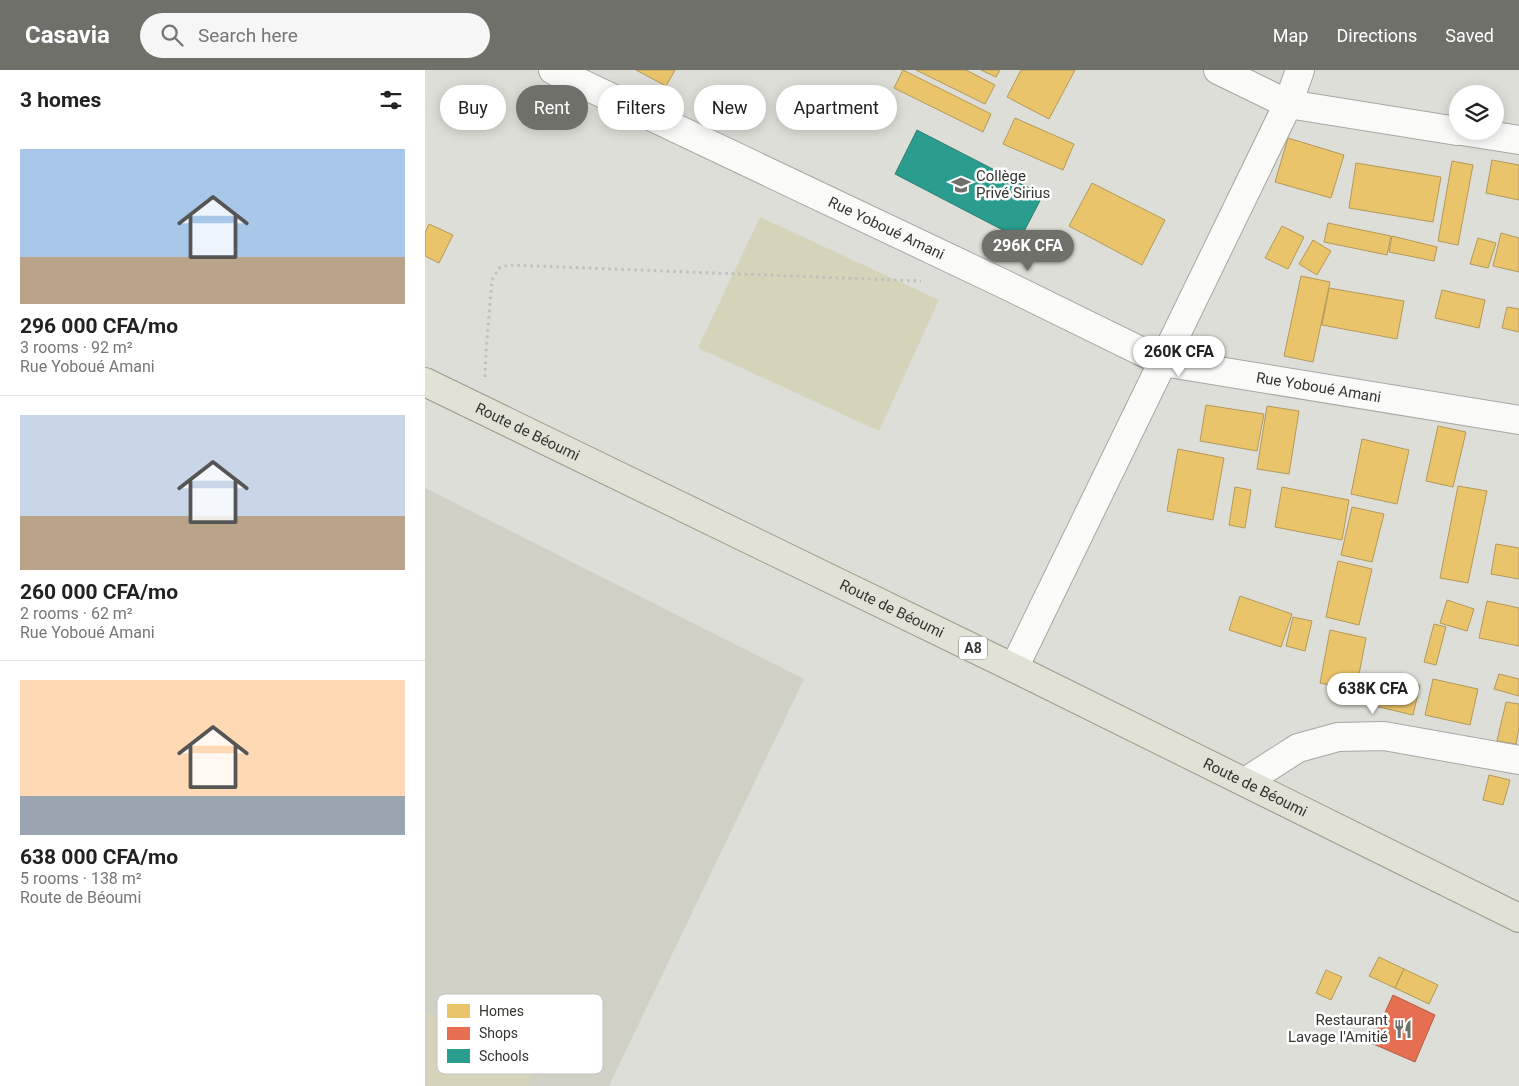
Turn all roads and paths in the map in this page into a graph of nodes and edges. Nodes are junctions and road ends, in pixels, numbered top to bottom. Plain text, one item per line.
1 (553, 70) edge
2 (1218, 70) edge
3 (1300, 70) edge
4 (1288, 104) junction
5 (1449, 129) edge
6 (1504, 138) edge
7 (1519, 140) edge
8 (925, 281) dead end
9 (1163, 362) junction
10 (425, 382) edge
11 (484, 410) junction
12 (1519, 420) edge
13 (1014, 668) junction
14 (1519, 760) edge
15 (1245, 782) junction
16 (1519, 918) edge

1 - 9 street, Rue Yoboué Amani
2 - 4 street
3 - 4 street
4 - 5 street
4 - 9 street
6 - 7 street
8 - 11 path
9 - 12 street, Rue Yoboué Amani
9 - 13 street
10 - 11 main road, Route de Béoumi / A8
11 - 13 main road, Route de Béoumi / A8
13 - 15 main road, Route de Béoumi / A8
14 - 15 street
15 - 16 main road, Route de Béoumi / A8

